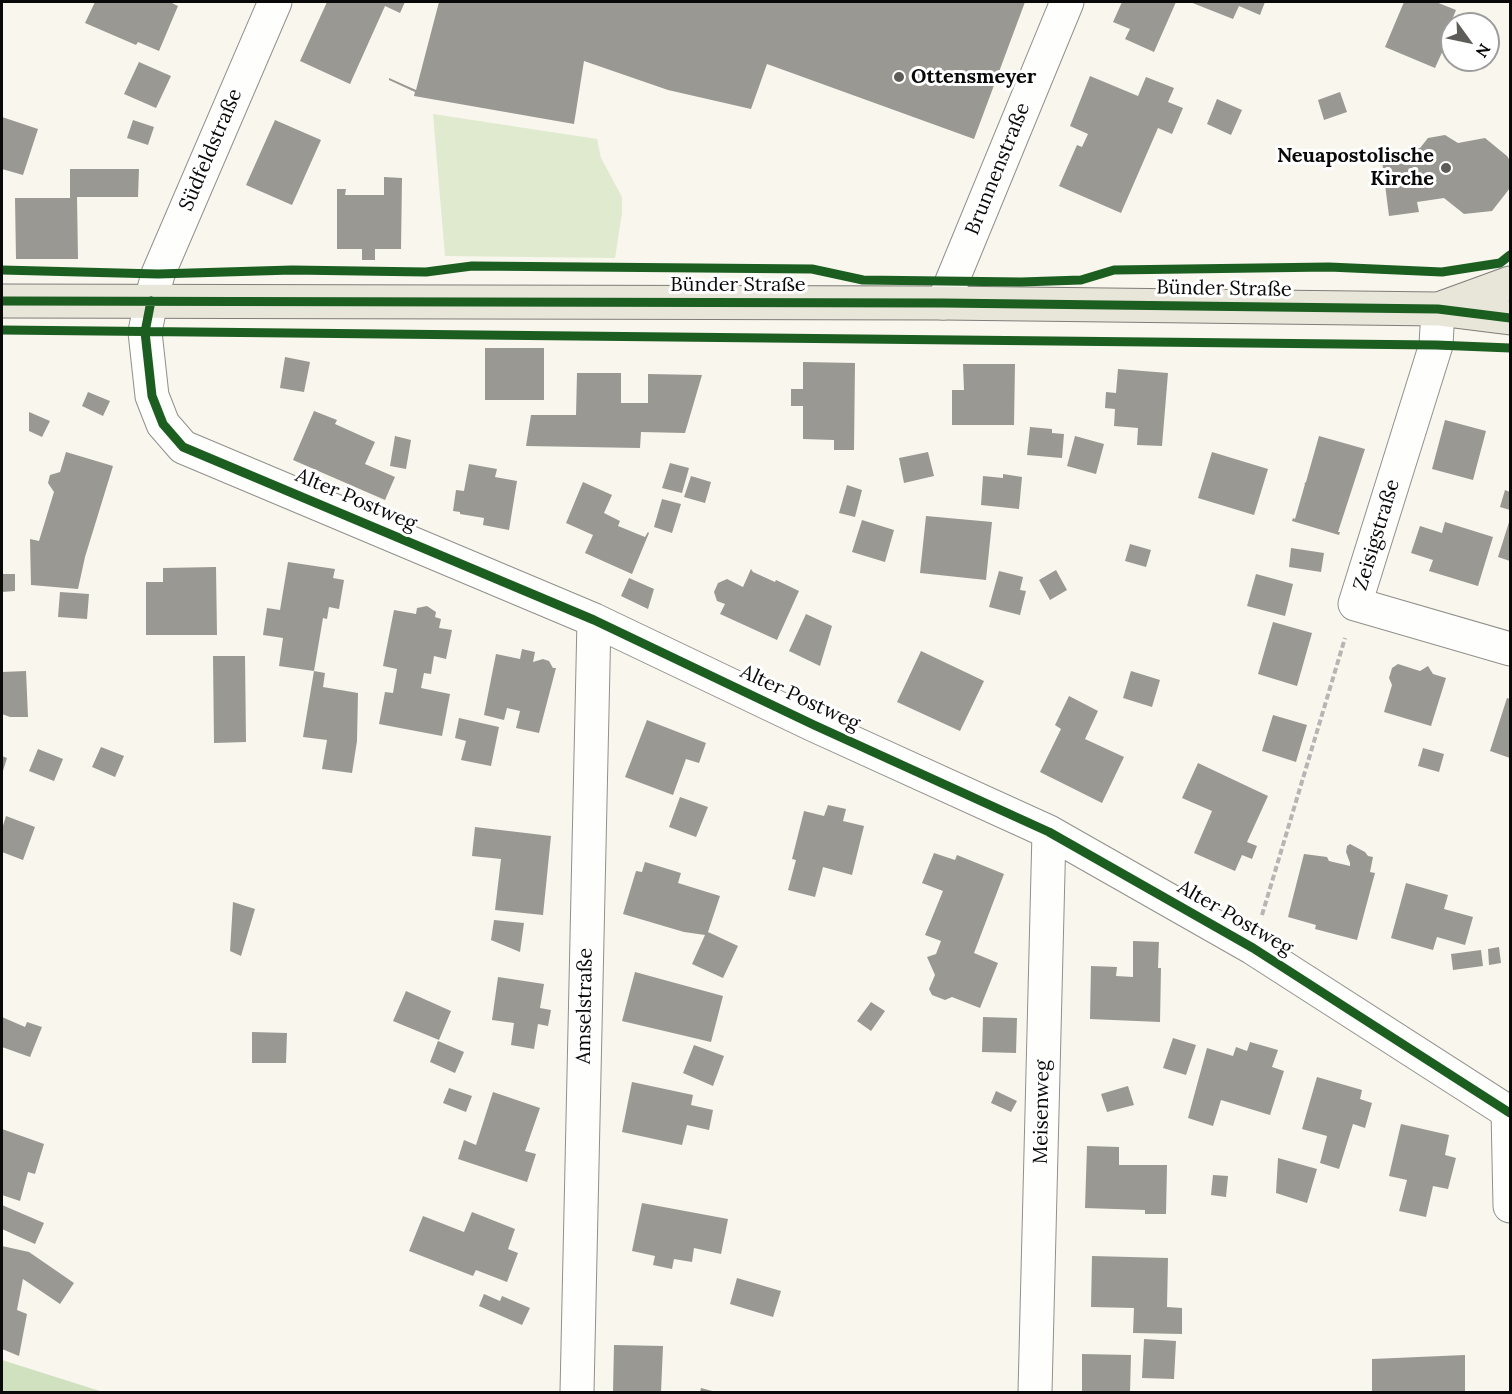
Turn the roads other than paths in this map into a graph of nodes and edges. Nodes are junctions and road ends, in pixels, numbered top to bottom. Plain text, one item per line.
1 (275, 2) edge
2 (1067, 2) edge
3 (1510, 283) edge
4 (2, 301) edge
5 (151, 301) junction
6 (943, 303) junction
7 (1438, 309) junction
8 (1510, 318) edge
9 (594, 620) junction
10 (1510, 649) edge
11 (1049, 832) junction
12 (1509, 1112) edge
13 (1510, 1206) edge
14 (577, 1392) edge
15 (1035, 1392) edge

1 - 5 street, Südfeldstraße
2 - 6 street, Brunnenstraße
3 - 7 main road, Bünder Straße
4 - 5 main road, Bünder Straße
5 - 6 main road, Bünder Straße
5 - 9 street, Alter Postweg
6 - 7 main road, Bünder Straße
7 - 8 main road, Bünder Straße
7 - 10 street, Zeisigstraße
9 - 11 street, Alter Postweg
9 - 14 street, Amselstraße
11 - 12 street, Alter Postweg
11 - 15 street, Meisenweg
12 - 13 street

